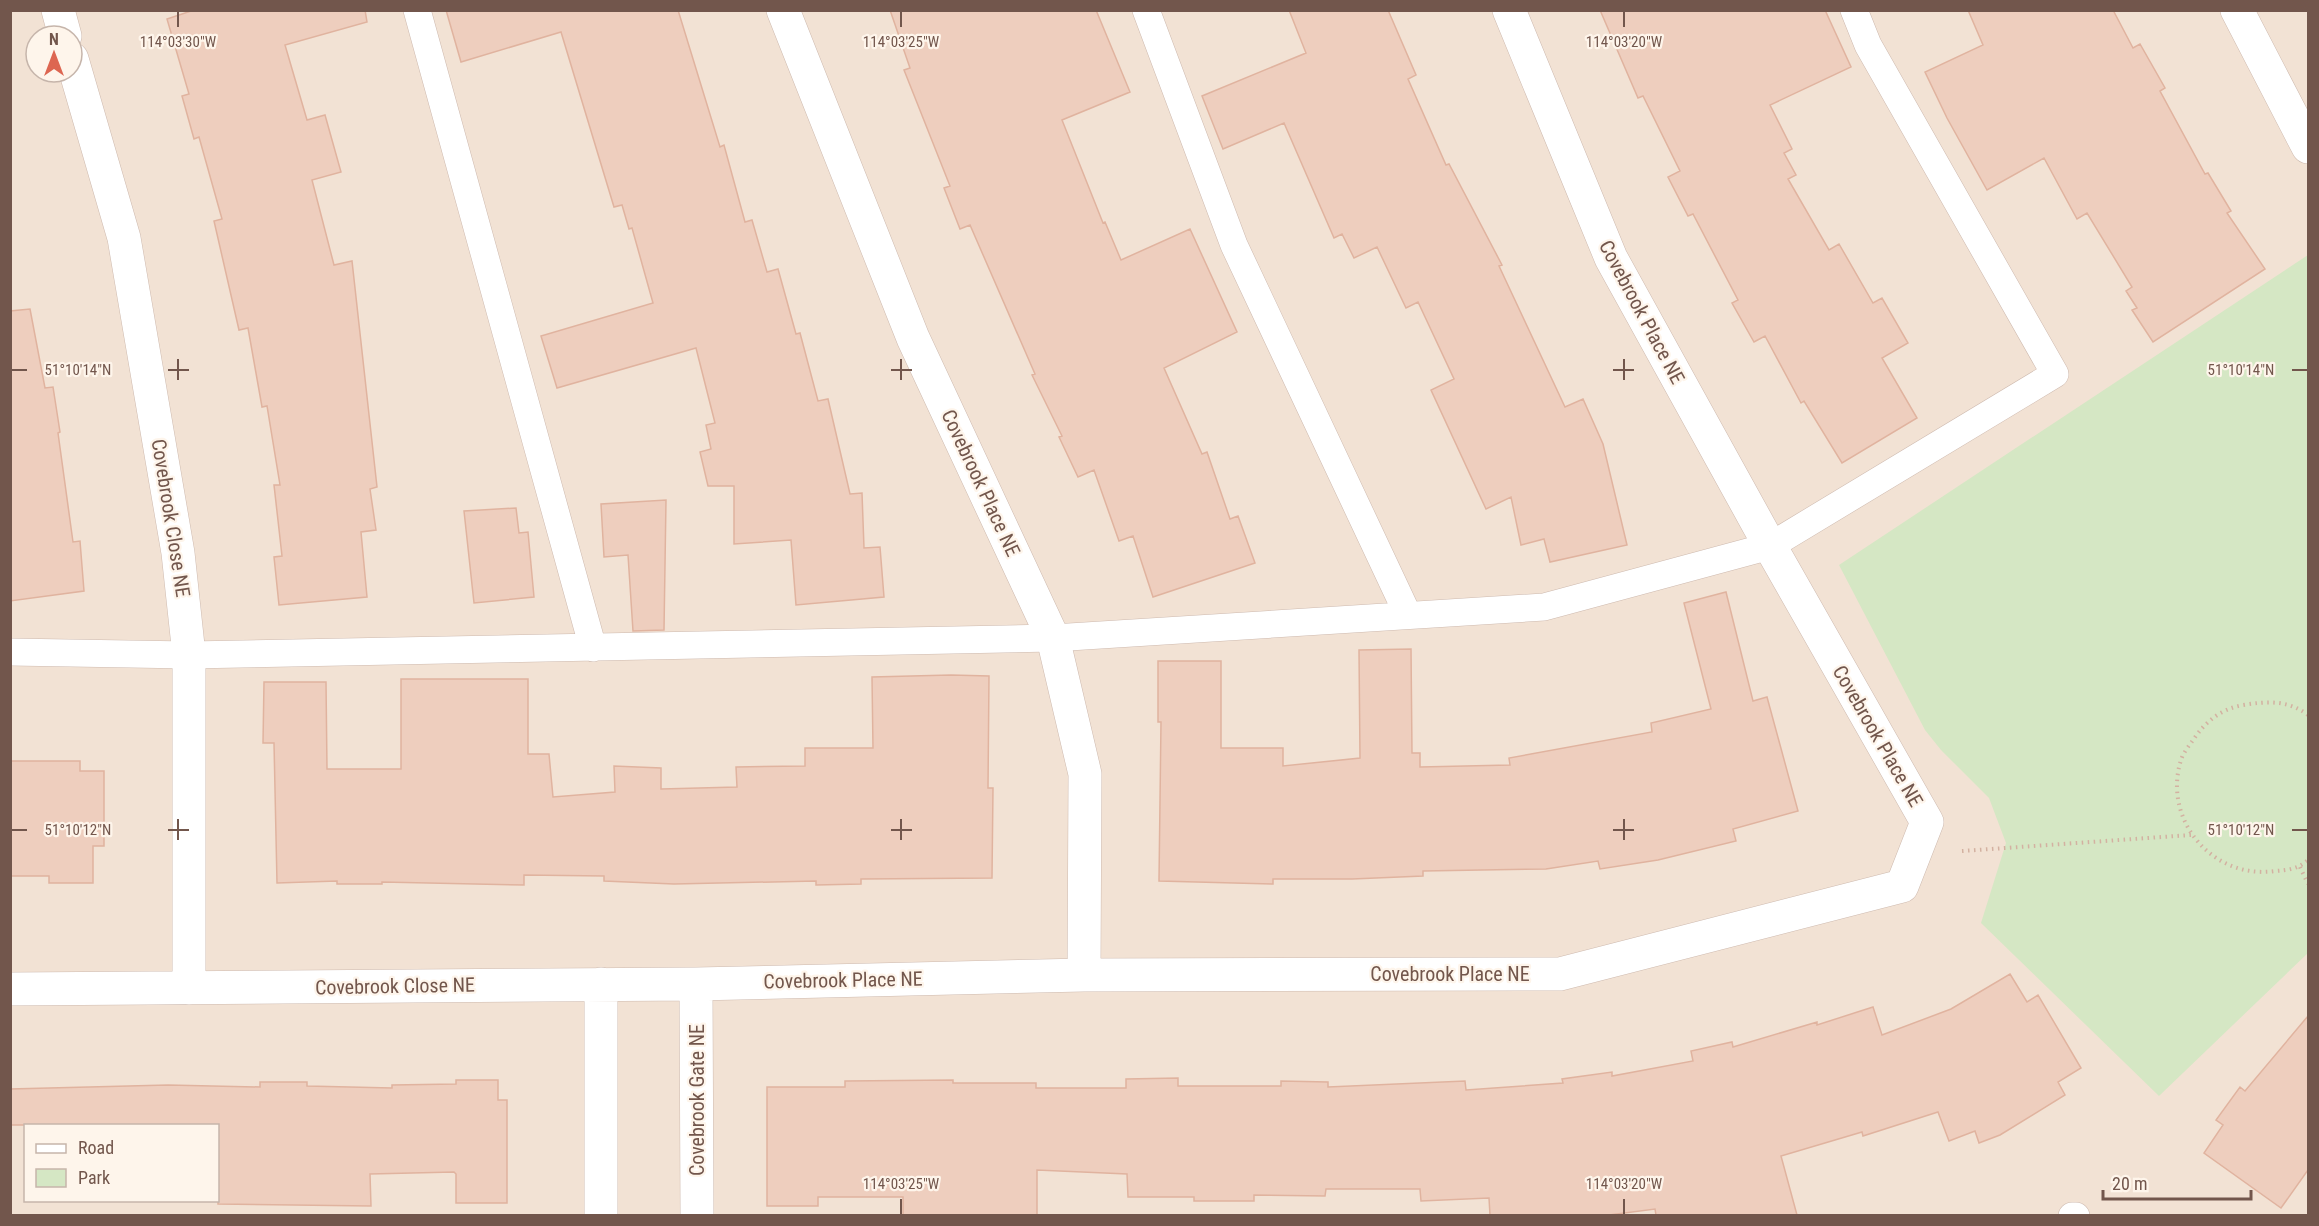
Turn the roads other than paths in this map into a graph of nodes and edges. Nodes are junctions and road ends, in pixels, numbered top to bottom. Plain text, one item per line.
1 (417, 10) edge
2 (783, 10) edge
3 (1146, 10) edge
4 (1509, 10) edge
5 (1854, 10) edge
6 (2237, 10) edge
7 (79, 84) edge
8 (2308, 147) edge
9 (1770, 546) junction
10 (1408, 615) junction
11 (1053, 638) junction
12 (593, 648) junction
13 (10, 652) edge
14 (189, 655) junction
15 (1084, 975) junction
16 (601, 984) junction
17 (696, 984) junction
18 (189, 988) junction
19 (10, 989) edge
20 (601, 1215) edge
21 (697, 1215) edge

1 - 12 lane
2 - 11 street, Covebrook Place NE
3 - 10 lane
4 - 9 street, Covebrook Place NE
5 - 9 lane
6 - 8 street
7 - 14 street, Covebrook Close NE
9 - 10 lane
9 - 15 street, Covebrook Place NE
10 - 11 lane
11 - 12 lane
11 - 15 street, Covebrook Place NE
12 - 14 lane
13 - 14 lane
14 - 18 street, Covebrook Close NE
15 - 17 street, Covebrook Place NE
16 - 17 street, Covebrook Place NE
16 - 18 street, Covebrook Close NE
16 - 20 street
17 - 21 street, Covebrook Gate NE
18 - 19 street, Covebrook Close NE

